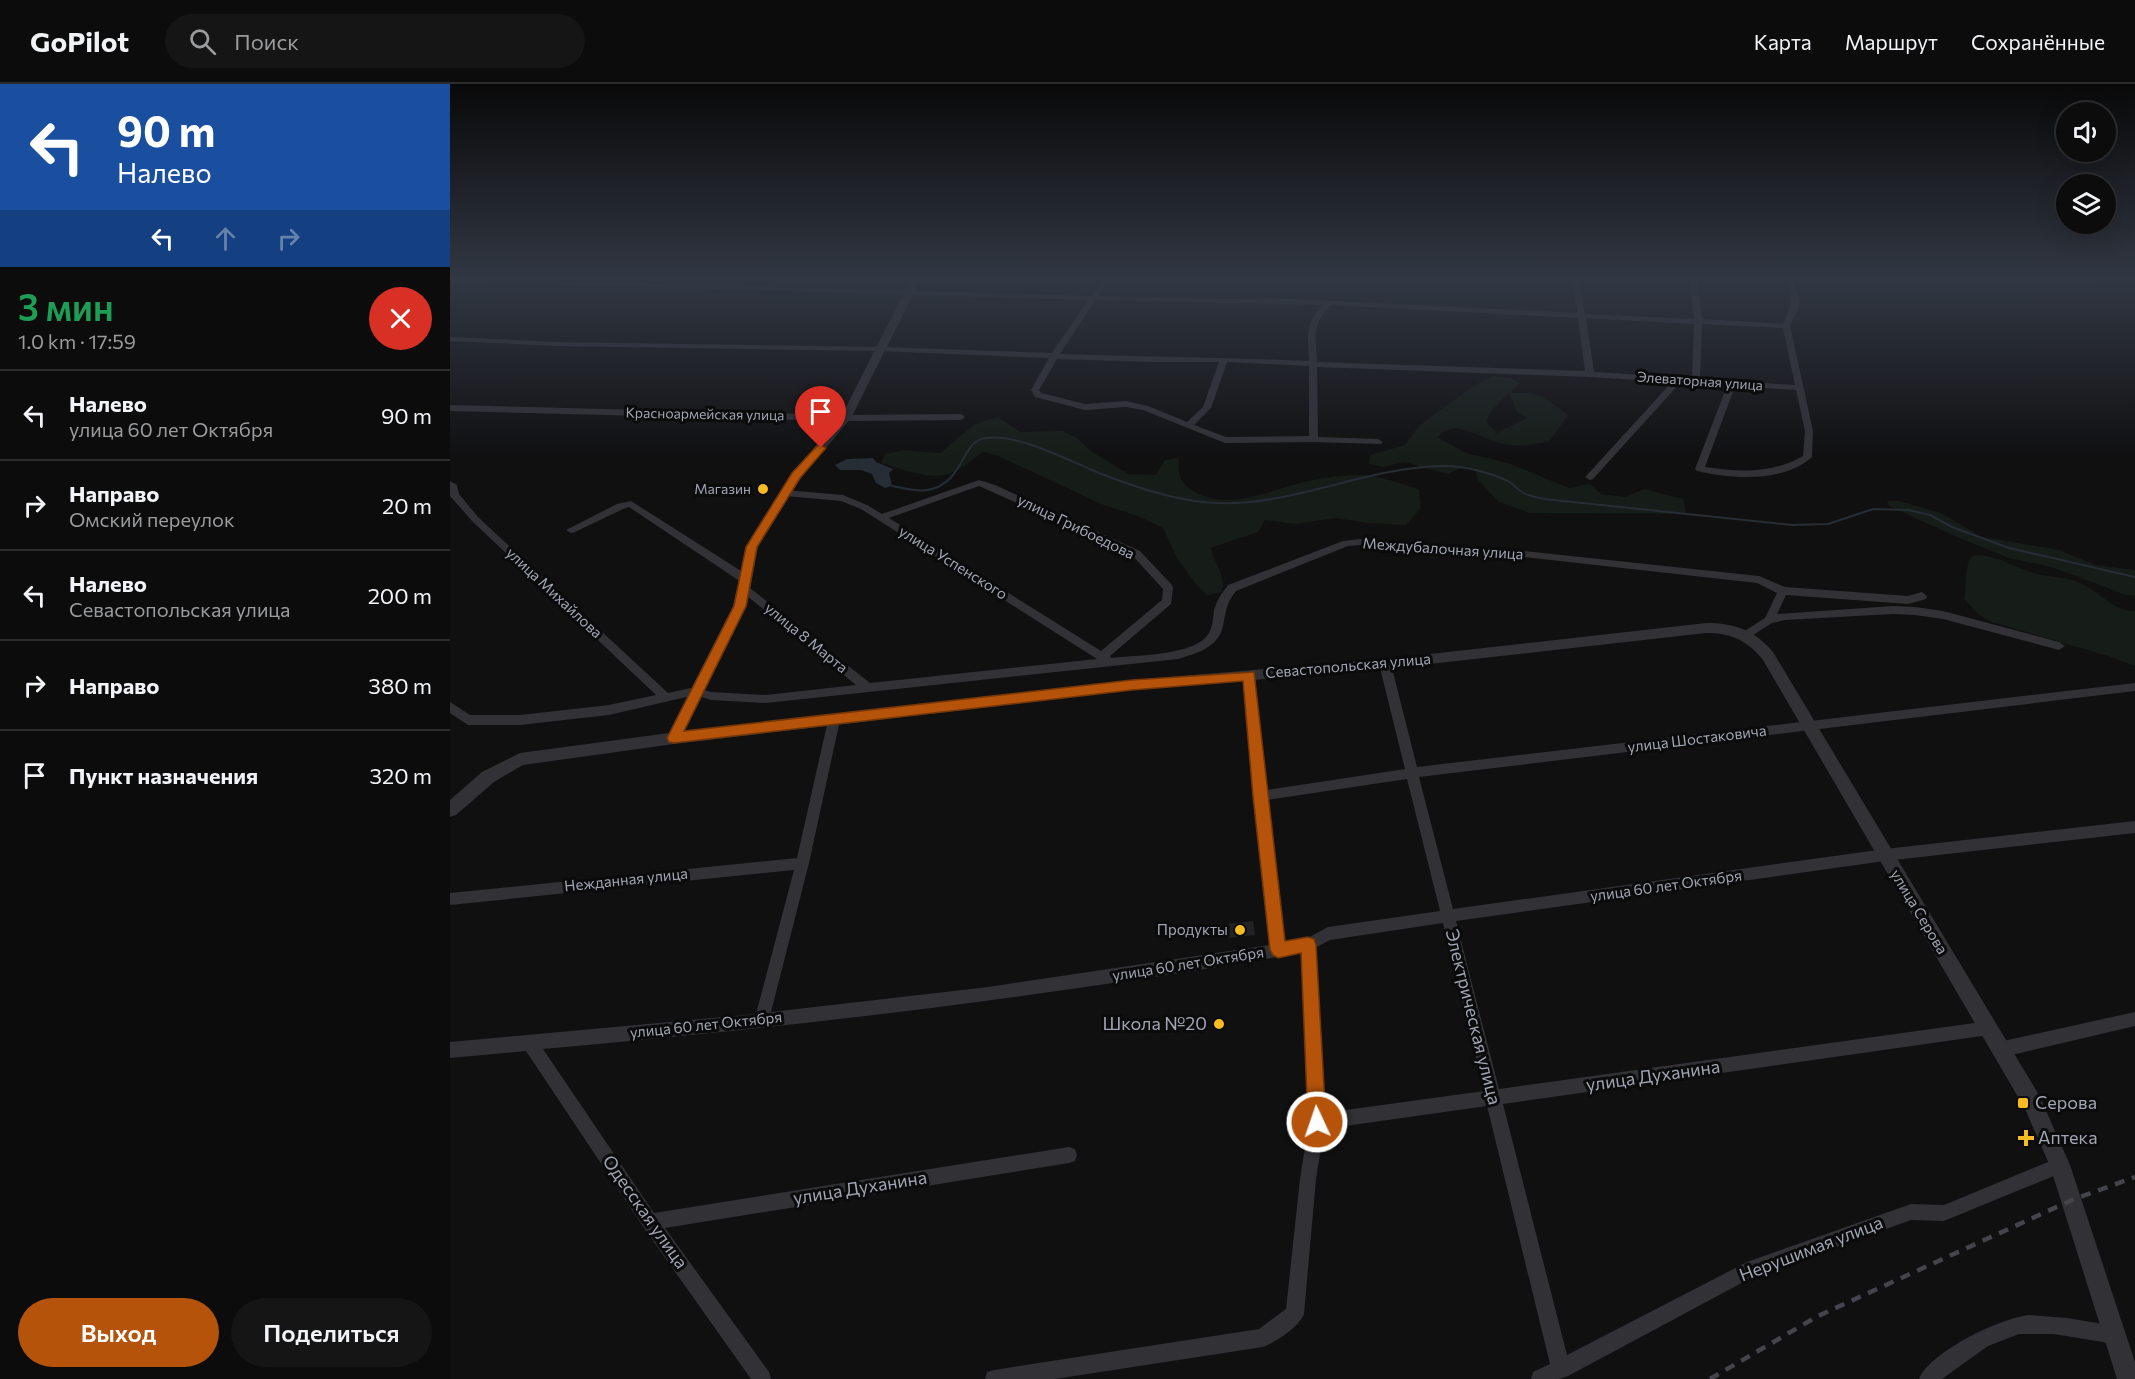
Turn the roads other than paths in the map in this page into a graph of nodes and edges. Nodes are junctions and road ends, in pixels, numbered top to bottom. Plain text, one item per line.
1 (887, 337) edge
2 (1067, 337) edge
3 (1313, 337) edge
4 (1585, 337) edge
5 (1697, 337) edge
6 (1788, 337) edge
7 (450, 339) edge
8 (881, 349) junction
9 (1053, 358) junction
10 (1224, 358) junction
11 (1314, 364) junction
12 (1590, 374) junction
13 (1678, 380) junction
14 (1696, 381) junction
15 (1732, 383) junction
16 (1799, 388) junction
17 (450, 408) edge
18 (961, 417) dead end
19 (846, 418) junction
20 (1190, 424) junction
21 (1314, 439) junction
22 (1378, 442) dead end
23 (1590, 477) dead end
24 (450, 484) edge
25 (785, 493) junction
26 (882, 518) junction
27 (570, 530) dead end
28 (745, 584) junction
29 (1783, 591) junction
30 (1922, 596) dead end
31 (1769, 620) junction
32 (1747, 635) junction
33 (2059, 646) dead end
34 (1106, 660) junction
35 (1385, 664) junction
36 (1249, 676) junction
37 (2135, 687) edge
38 (868, 688) junction
39 (695, 692) junction
40 (666, 698) junction
41 (450, 707) edge
42 (468, 720) junction
43 (834, 720) junction
44 (450, 722) edge
45 (1810, 725) junction
46 (674, 738) junction
47 (1412, 773) junction
48 (1260, 796) junction
49 (450, 810) edge
50 (2135, 827) edge
51 (1885, 855) junction
52 (802, 863) junction
53 (450, 899) edge
54 (1448, 916) junction
55 (1308, 945) junction
56 (1278, 950) junction
57 (2135, 1019) edge
58 (762, 1020) junction
59 (1989, 1028) junction
60 (531, 1043) junction
61 (2003, 1049) junction
62 (450, 1050) edge
63 (1493, 1099) junction
64 (1317, 1122) junction
65 (1069, 1155) dead end
66 (2060, 1165) junction
67 (651, 1222) junction
68 (2115, 1335) junction
69 (1561, 1369) junction
70 (762, 1379) edge
71 (994, 1379) edge
72 (1540, 1379) edge
73 (1928, 1379) edge
74 (2129, 1379) edge

1 - 8 street
2 - 9 street
3 - 11 street
4 - 12 street
5 - 14 street
6 - 16 street
7 - 8 street, Элеваторная улица
8 - 9 street, Элеваторная улица
8 - 19 street
9 - 10 street, Элеваторная улица
9 - 20 street
10 - 11 street, Элеваторная улица
10 - 20 street
11 - 12 street, Элеваторная улица
11 - 21 street
12 - 13 street, Элеваторная улица
13 - 14 street, Элеваторная улица
13 - 23 street
14 - 15 street, Элеваторная улица
15 - 16 street, Элеваторная улица
15 - 16 street
17 - 19 street, Красноармейская улица
18 - 19 street, Красноармейская улица
19 - 25 street
20 - 21 street
21 - 22 street
24 - 40 street, улица Михайлова
25 - 26 street, улица Успенского
25 - 28 street
26 - 34 street, улица Успенского
26 - 34 street, улица Грибоедова
27 - 28 street, улица 8 Марта
28 - 38 street, улица 8 Марта
28 - 39 street
29 - 30 street
29 - 31 street
29 - 34 street, Междубалочная улица
31 - 32 street
31 - 33 street
32 - 35 street, Севастопольская улица
32 - 45 street, улица Серова
34 - 38 street
35 - 36 street, Севастопольская улица
35 - 47 street, Электрическая улица
36 - 43 street, Севастопольская улица
36 - 48 street
37 - 45 street, улица Шостаковича
38 - 39 street
39 - 40 street
39 - 46 street
40 - 42 street
41 - 42 street
42 - 44 street
43 - 46 street, Севастопольская улица
43 - 52 street
45 - 47 street, улица Шостаковича
45 - 51 street, улица Серова
46 - 49 street, Севастопольская улица
47 - 48 street, улица Шостаковича
47 - 54 street, Электрическая улица
48 - 56 street
50 - 51 street, улица 60 лет Октября
51 - 54 street, улица 60 лет Октября
51 - 59 street, улица Серова
52 - 53 street, Нежданная улица
52 - 58 street
54 - 55 street, улица 60 лет Октября
54 - 63 street, Электрическая улица
55 - 56 street, улица 60 лет Октября
55 - 64 street
56 - 58 street, улица 60 лет Октября
57 - 61 street
58 - 60 street, улица 60 лет Октября
59 - 61 street, улица Серова
59 - 63 street, улица Духанина
60 - 62 street, улица 60 лет Октября
60 - 67 street, Одесская улица
61 - 66 street, улица Серова
63 - 64 street, улица Духанина
63 - 69 street, Электрическая улица
64 - 71 street
65 - 67 street, улица Духанина
66 - 68 street, улица Серова
66 - 69 street, Нерушимая улица
67 - 70 street, Одесская улица
68 - 73 street
68 - 74 street, улица Серова
69 - 72 street, Нерушимая улица

